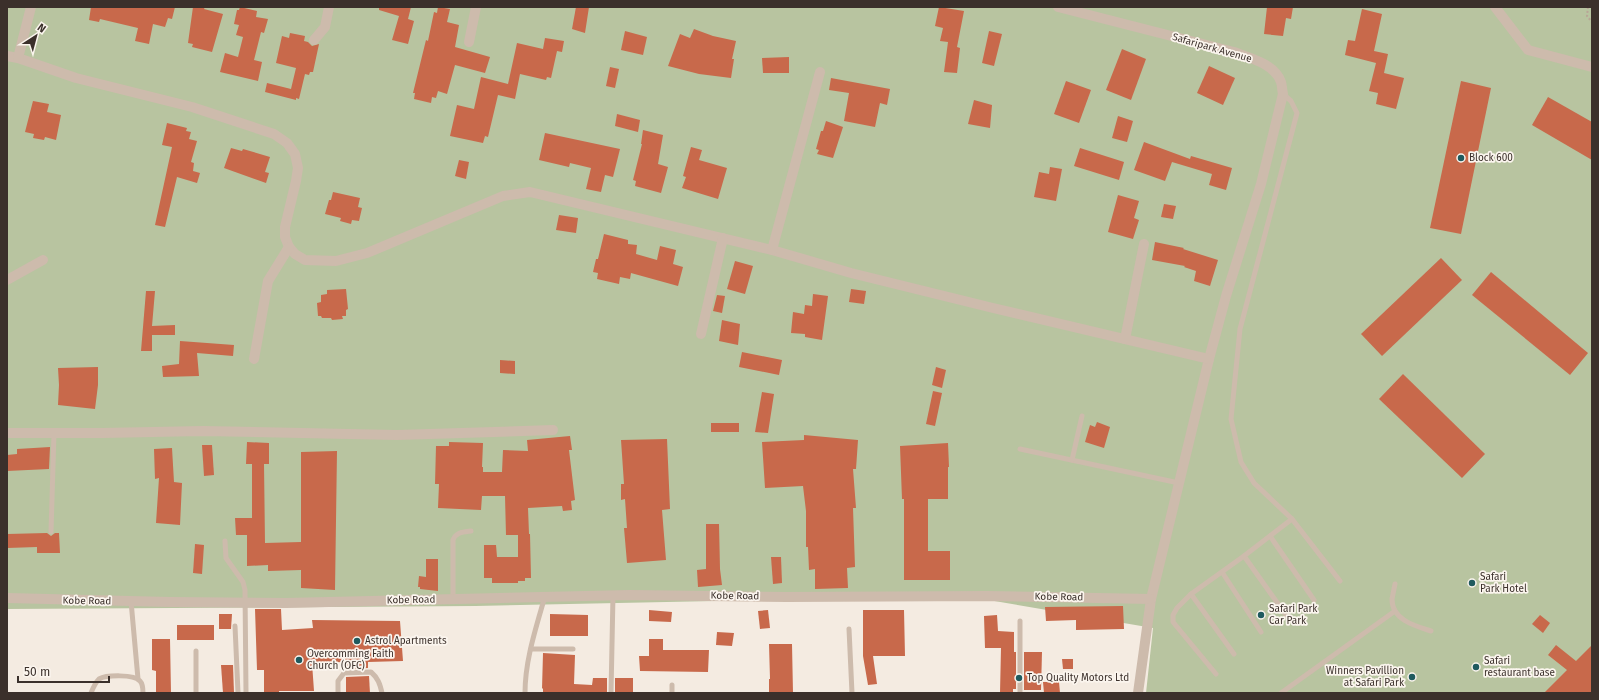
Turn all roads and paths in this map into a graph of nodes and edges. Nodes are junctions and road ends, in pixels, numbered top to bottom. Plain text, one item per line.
1 (31, 7) edge
2 (329, 7) edge
3 (476, 7) edge
4 (1058, 7) edge
5 (1495, 7) edge
6 (1588, 7) edge
7 (1592, 22) edge
8 (314, 40) dead end
9 (469, 42) dead end
10 (7, 56) edge
11 (18, 58) junction
12 (1592, 68) edge
13 (820, 72) dead end
14 (1283, 94) junction
15 (723, 238) junction
16 (1144, 244) dead end
17 (289, 247) junction
18 (772, 250) junction
19 (43, 260) dead end
20 (7, 280) edge
21 (701, 334) dead end
22 (1125, 339) junction
23 (254, 359) dead end
24 (1209, 359) junction
25 (1082, 416) dead end
26 (553, 430) dead end
27 (7, 433) edge
28 (54, 433) junction
29 (1020, 450) dead end
30 (1072, 460) junction
31 (1179, 482) junction
32 (1292, 519) junction
33 (471, 530) dead end
34 (51, 532) dead end
35 (1270, 536) junction
36 (225, 540) dead end
37 (1244, 556) junction
38 (1222, 572) junction
39 (1340, 581) dead end
40 (1395, 584) dead end
41 (1191, 594) junction
42 (613, 595) junction
43 (545, 596) junction
44 (7, 598) edge
45 (1151, 598) junction
46 (454, 599) junction
47 (1314, 600) dead end
48 (131, 601) junction
49 (244, 603) junction
50 (1395, 611) junction
51 (1286, 615) dead end
52 (1020, 621) dead end
53 (235, 626) dead end
54 (850, 628) dead end
55 (1430, 631) dead end
56 (1261, 632) dead end
57 (531, 649) junction
58 (573, 649) dead end
59 (196, 651) dead end
60 (1234, 654) dead end
61 (1216, 674) dead end
62 (138, 679) junction
63 (672, 685) dead end
64 (91, 693) edge
65 (143, 693) edge
66 (196, 693) edge
67 (238, 693) edge
68 (246, 693) edge
69 (338, 693) edge
70 (382, 693) edge
71 (525, 693) edge
72 (612, 693) edge
73 (672, 693) edge
74 (852, 693) edge
75 (1020, 693) edge
76 (1138, 693) edge
77 (1281, 693) edge

1 - 11 street
2 - 8 street
3 - 9 street
4 - 14 street, Safaripark Avenue
5 - 12 street
6 - 7 path
10 - 11 street
11 - 17 street
13 - 18 street
14 - 24 street
14 - 32 lane
15 - 17 street
15 - 18 street
15 - 21 street
16 - 22 street
17 - 23 street
18 - 22 street
19 - 20 street
22 - 24 street
24 - 31 street
25 - 30 lane
26 - 28 street
27 - 28 street
28 - 34 lane
29 - 30 lane
30 - 31 lane
31 - 45 street
32 - 35 lane
32 - 39 lane
33 - 46 lane
35 - 37 lane
35 - 47 lane
36 - 49 lane
37 - 38 lane
37 - 51 lane
38 - 41 lane
38 - 56 lane
40 - 50 lane
41 - 60 lane
41 - 61 lane
42 - 43 street, Kobe Road
42 - 45 street, Kobe Road
42 - 72 lane
43 - 46 street, Kobe Road
43 - 57 lane
44 - 48 street, Kobe Road
45 - 76 street
46 - 49 street, Kobe Road
48 - 49 street, Kobe Road
48 - 62 lane
49 - 68 lane
50 - 55 lane
50 - 77 lane
52 - 75 lane
53 - 67 lane
54 - 74 lane
57 - 58 lane
57 - 71 lane
59 - 66 lane
62 - 64 lane
62 - 65 lane
63 - 73 lane
69 - 70 lane

